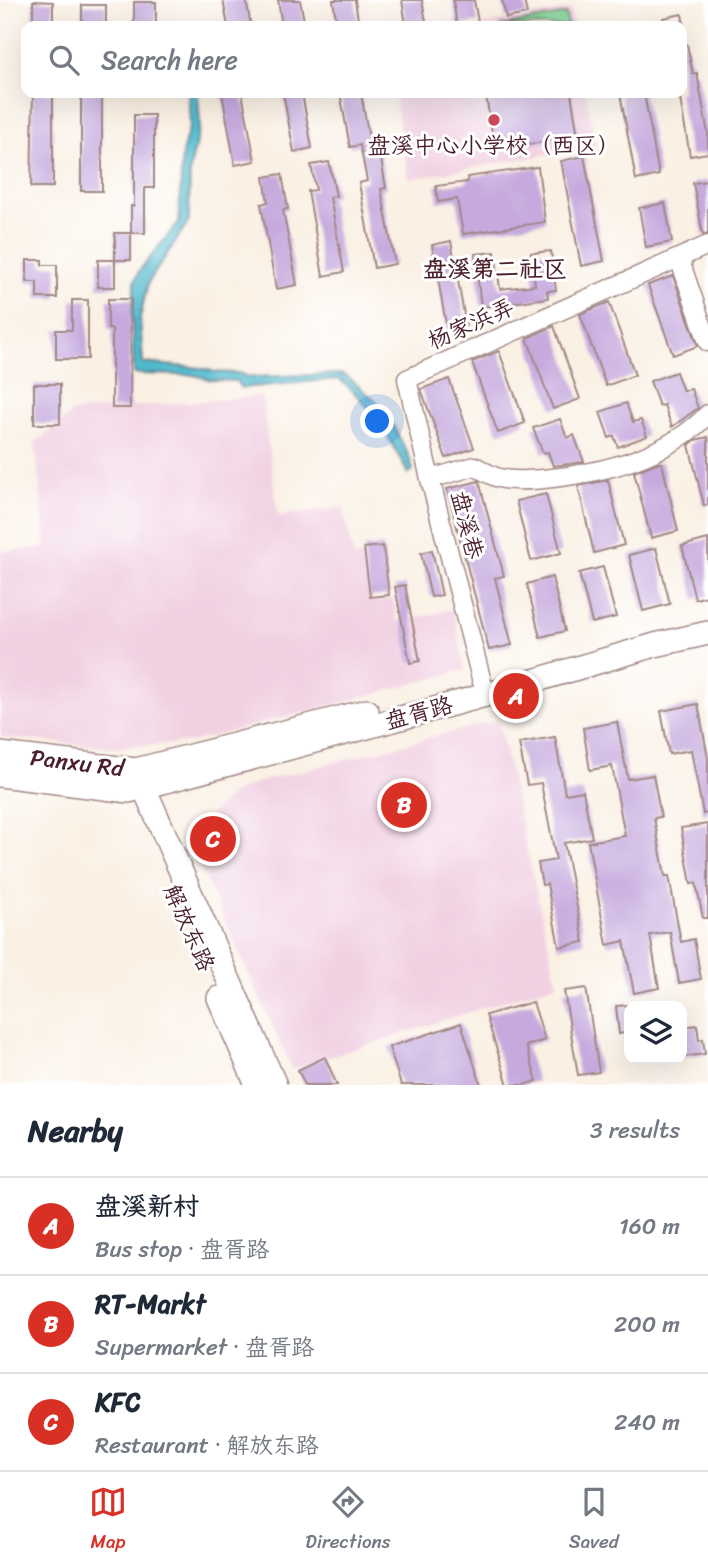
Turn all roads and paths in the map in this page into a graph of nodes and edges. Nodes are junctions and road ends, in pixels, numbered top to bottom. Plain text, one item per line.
1 (708, 245) edge
2 (679, 258) junction
3 (708, 342) edge
4 (407, 379) joint
5 (708, 414) edge
6 (430, 479) junction
7 (708, 623) edge
8 (708, 633) edge
9 (482, 682) junction
10 (0, 754) edge
11 (0, 775) edge
12 (136, 782) junction
13 (257, 1085) edge
14 (275, 1085) edge

1 - 2 street, 杨家浜弄
2 - 3 street
2 - 4 street, 杨家浜弄
4 - 6 street, 盘溪巷
5 - 6 street
6 - 9 street, 盘溪巷
7 - 9 main road, 盘胥路
8 - 12 main road, 盘胥路
9 - 12 main road, 盘胥路
10 - 12 main road, Panxu Rd
11 - 12 main road, Panxu Rd
12 - 13 main road, 解放东路
12 - 14 main road, 解放东路

